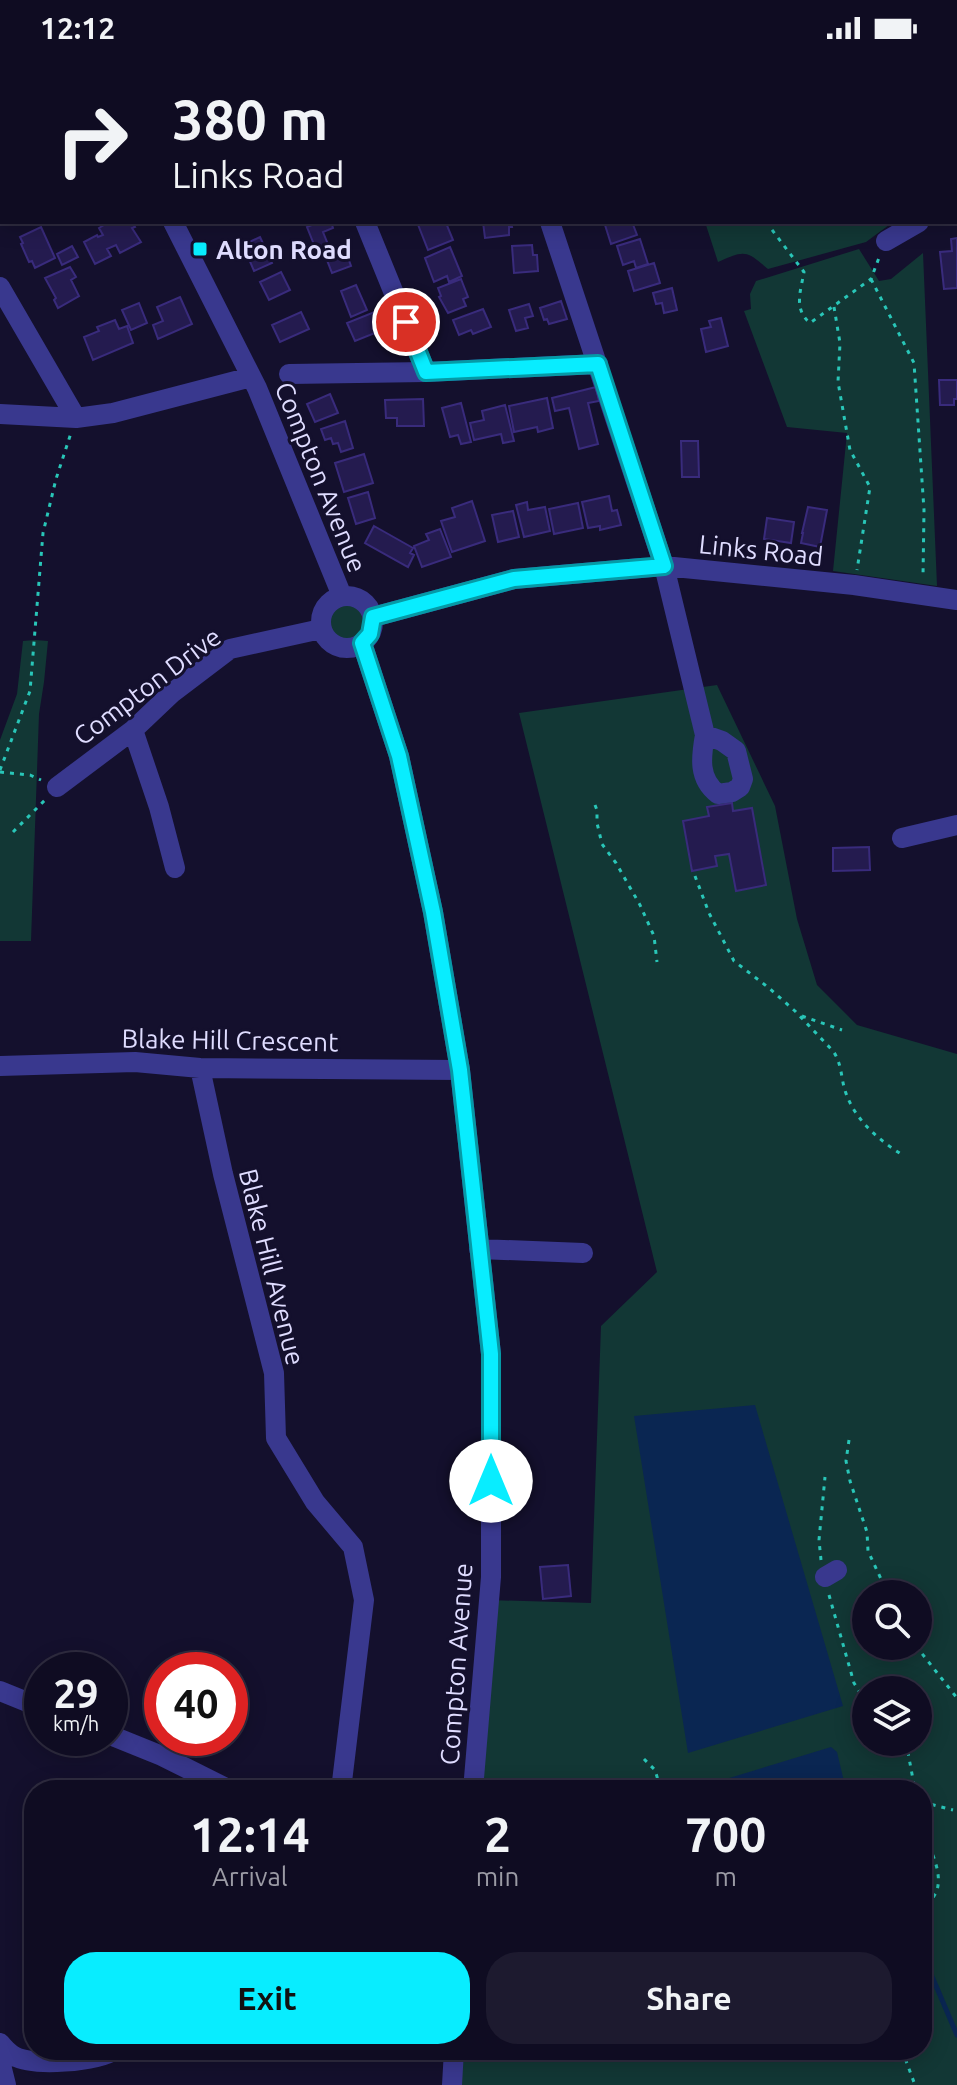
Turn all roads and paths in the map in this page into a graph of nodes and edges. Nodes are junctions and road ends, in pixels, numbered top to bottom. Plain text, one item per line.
1 (174, 224) edge
2 (366, 224) edge
3 (551, 224) edge
4 (768, 224) edge
5 (916, 224) edge
6 (886, 241) joint
7 (871, 279) junction
8 (0, 287) edge
9 (834, 307) junction
10 (598, 364) junction
11 (426, 372) junction
12 (289, 374) dead end
13 (251, 377) junction
14 (0, 414) edge
15 (76, 418) junction
16 (664, 566) junction
17 (854, 585) junction
18 (922, 595) junction
19 (342, 596) junction
20 (957, 600) edge
21 (373, 617) junction
22 (321, 629) junction
23 (362, 643) junction
24 (133, 730) junction
25 (705, 735) dead end
26 (0, 771) edge
27 (57, 787) junction
28 (595, 805) dead end
29 (957, 825) edge
30 (13, 832) dead end
31 (902, 838) dead end
32 (175, 868) dead end
33 (695, 876) dead end
34 (657, 962) dead end
35 (799, 1015) junction
36 (842, 1030) dead end
37 (0, 1066) edge
38 (200, 1068) junction
39 (460, 1070) junction
40 (901, 1154) dead end
41 (479, 1249) junction
42 (583, 1253) dead end
43 (849, 1440) dead end
44 (881, 1580) edge
45 (927, 1660) edge
46 (0, 1691) edge
47 (957, 1698) edge
48 (24, 1701) edge
49 (128, 1742) edge
50 (909, 1756) edge
51 (644, 1759) dead end
52 (210, 1780) edge
53 (342, 1780) edge
54 (474, 1780) edge
55 (658, 1780) edge
56 (913, 1780) edge
57 (932, 1805) edge
58 (953, 1810) dead end
59 (932, 1856) edge
60 (932, 1898) edge
61 (4, 2047) edge
62 (24, 2059) edge
63 (27, 2060) edge
64 (76, 2060) edge
65 (453, 2060) edge
66 (906, 2060) edge
67 (6, 2085) edge
68 (452, 2085) edge
69 (915, 2085) edge

1 - 13 street, Compton Avenue
2 - 11 street
3 - 10 street
4 - 9 path
5 - 6 street
6 - 7 path
7 - 9 path
7 - 18 path
8 - 15 street
9 - 17 path
10 - 11 street
10 - 16 street
11 - 12 street
13 - 15 street
13 - 19 street, Compton Avenue
14 - 15 street
15 - 26 path
16 - 17 street, Links Road
16 - 21 street, Links Road
16 - 25 street
17 - 18 street, Links Road
18 - 20 street, Links Road
19 - 21 street, Compton Avenue
19 - 22 street, Compton Avenue
21 - 23 street
22 - 23 street
22 - 24 street, Compton Drive
23 - 39 street, Compton Avenue
24 - 27 street, Compton Drive
24 - 32 street
26 - 27 path
27 - 30 path
28 - 34 path
29 - 31 street
33 - 35 path
35 - 36 path
35 - 40 path
37 - 38 street, Blake Hill Crescent
38 - 39 street, Blake Hill Crescent
38 - 53 street, Blake Hill Avenue
39 - 41 street, Compton Avenue
41 - 42 street
41 - 54 street, Compton Avenue
43 - 44 path
45 - 47 path
46 - 48 street
49 - 52 street
50 - 56 path
51 - 55 path
57 - 58 path
59 - 60 path
61 - 62 street
61 - 67 street
63 - 64 street
65 - 68 street
66 - 69 path

